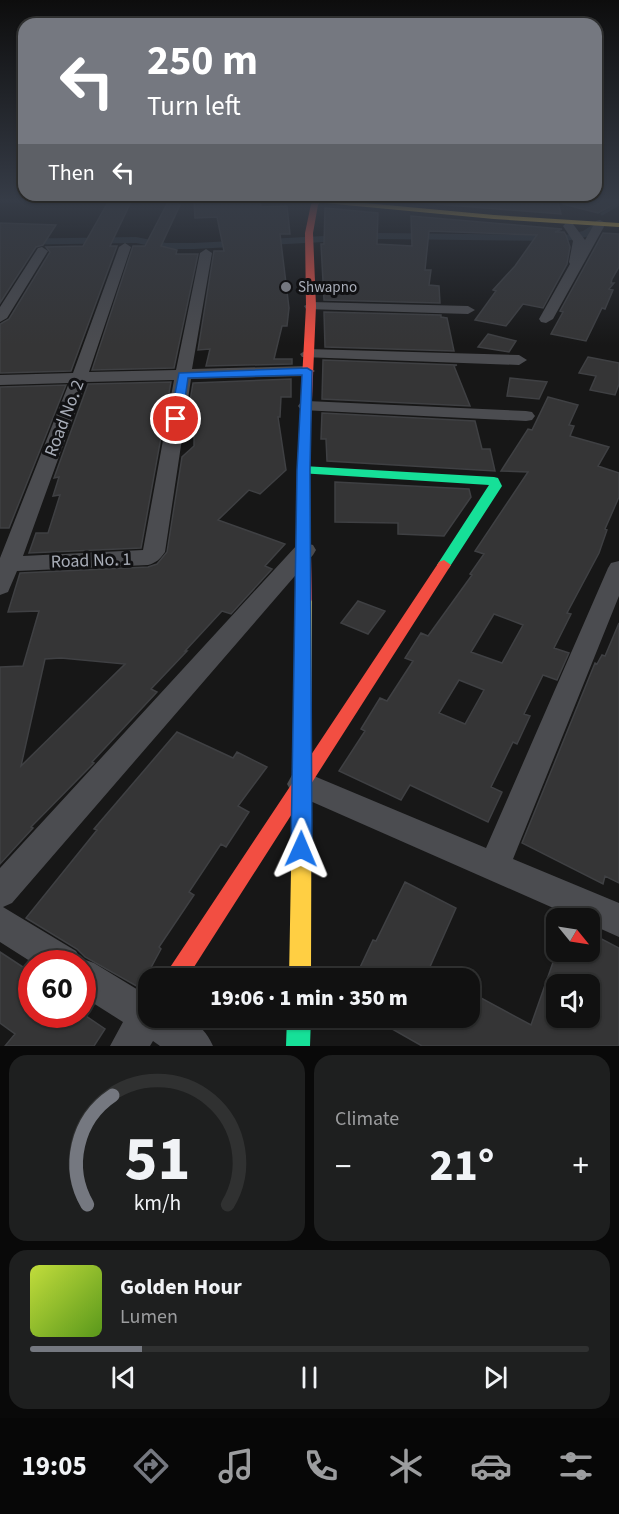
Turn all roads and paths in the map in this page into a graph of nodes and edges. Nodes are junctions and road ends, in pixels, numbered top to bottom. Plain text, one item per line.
1 (124, 247) dead end
2 (309, 248) edge
3 (576, 248) edge
4 (587, 248) edge
5 (42, 251) dead end
6 (206, 253) dead end
7 (569, 281) junction
8 (311, 306) junction
9 (468, 310) dead end
10 (0, 318) edge
11 (546, 319) dead end
12 (308, 354) junction
13 (519, 360) dead end
14 (307, 371) junction
15 (183, 375) junction
16 (79, 378) junction
17 (0, 380) edge
18 (307, 406) junction
19 (526, 416) dead end
20 (303, 470) junction
21 (305, 550) junction
22 (9, 564) junction
23 (619, 568) edge
24 (0, 587) edge
25 (302, 784) junction
26 (494, 866) junction
27 (0, 892) edge
28 (619, 920) edge
29 (0, 922) edge
30 (44, 950) edge
31 (181, 968) edge
32 (300, 968) edge
33 (96, 984) edge
34 (138, 1010) edge
35 (141, 1028) edge
36 (166, 1028) edge
37 (129, 1046) edge
38 (194, 1046) edge

1 - 16 street, Road No. 2
2 - 8 main road
3 - 7 street
4 - 7 street
5 - 10 street
6 - 15 street, Road No. 1
7 - 11 street
8 - 9 street
8 - 12 main road
12 - 13 street
12 - 14 main road
14 - 15 street
14 - 18 main road
15 - 16 street
15 - 22 street, Road No. 1
16 - 17 street
16 - 22 street, Road No. 2
18 - 19 street
18 - 20 main road
20 - 21 main road
20 - 25 main road
21 - 25 main road
21 - 27 street
22 - 24 street, Road No. 2
23 - 26 street
25 - 26 street
25 - 31 main road
25 - 32 main road
26 - 28 street
29 - 30 street
33 - 34 street
35 - 37 street
36 - 38 street

